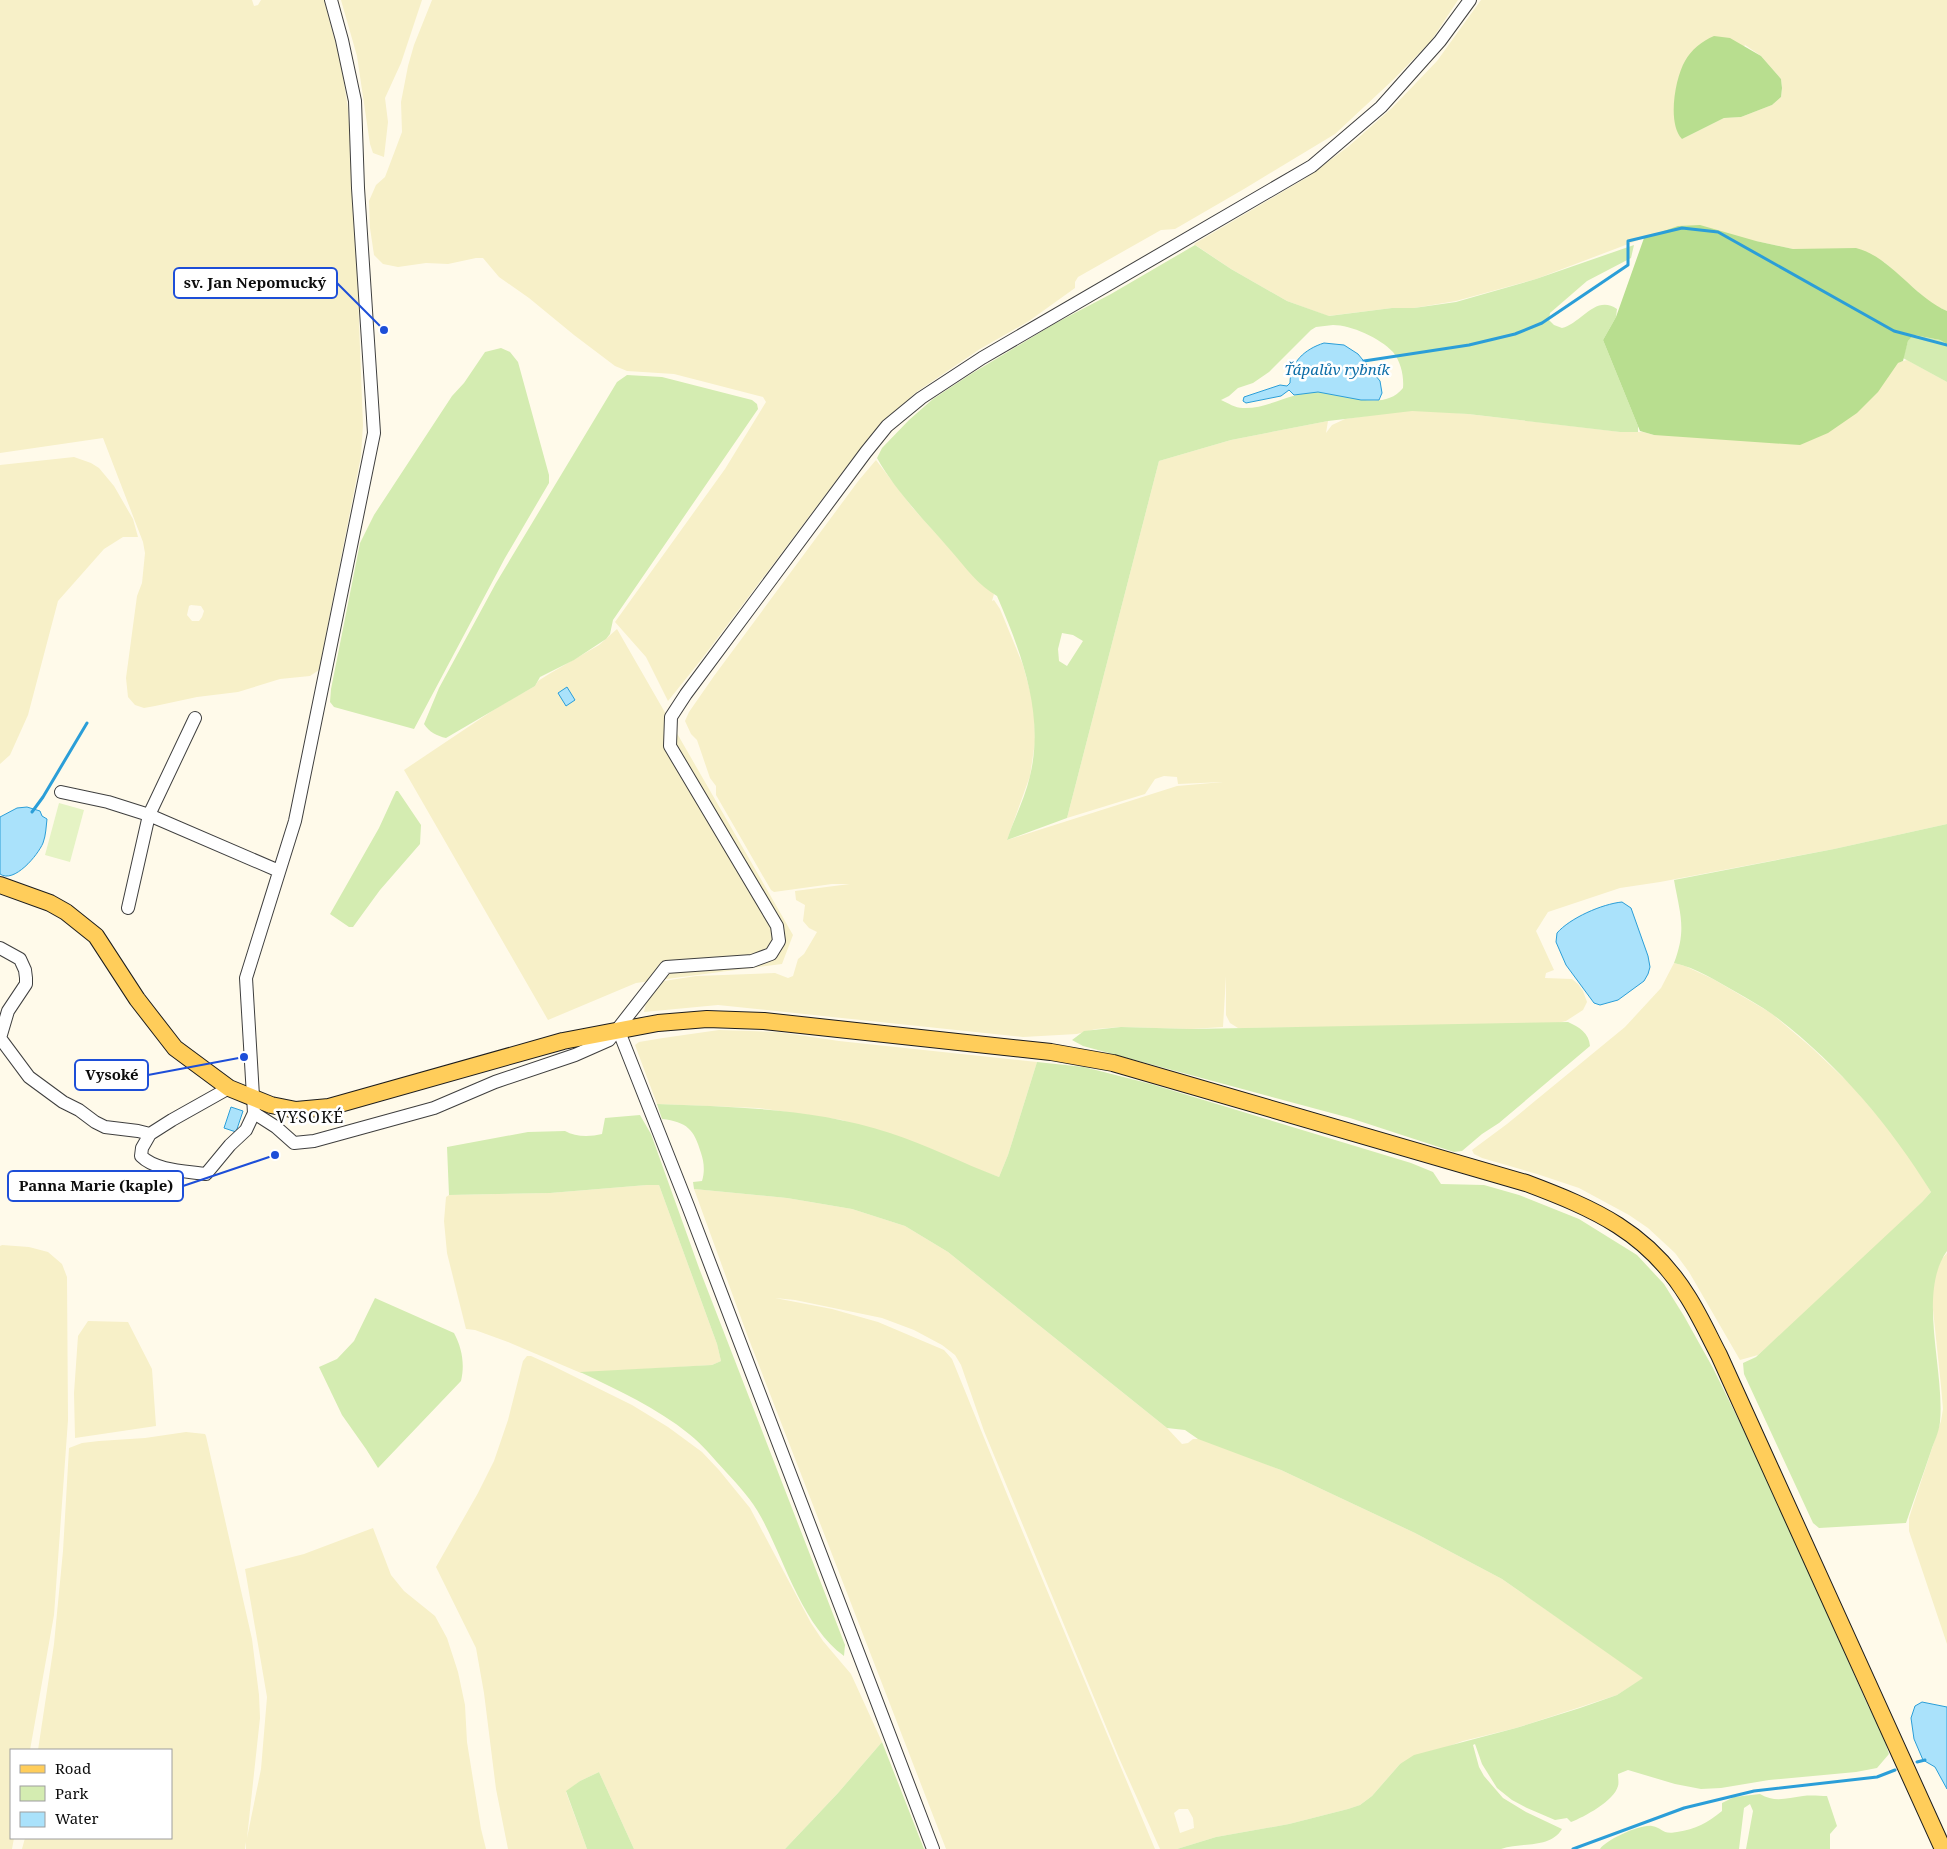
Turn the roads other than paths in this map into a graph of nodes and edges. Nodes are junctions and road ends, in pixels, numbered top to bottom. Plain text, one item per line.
1 (331, 0) edge
2 (1470, 0) edge
3 (196, 718) dead end
4 (61, 792) dead end
5 (149, 815) junction
6 (279, 870) junction
7 (0, 886) edge
8 (128, 908) dead end
9 (0, 948) edge
10 (618, 1029) junction
11 (229, 1088) junction
12 (254, 1106) junction
13 (150, 1134) junction
14 (933, 1849) edge
15 (1943, 1849) edge

1 - 6 street
2 - 10 street
3 - 5 street
4 - 5 street
5 - 6 street
5 - 8 street
6 - 12 street
7 - 11 main road
9 - 13 street
10 - 12 main road
10 - 12 street
10 - 14 street
10 - 15 main road
11 - 12 main road
11 - 13 street
12 - 13 street

